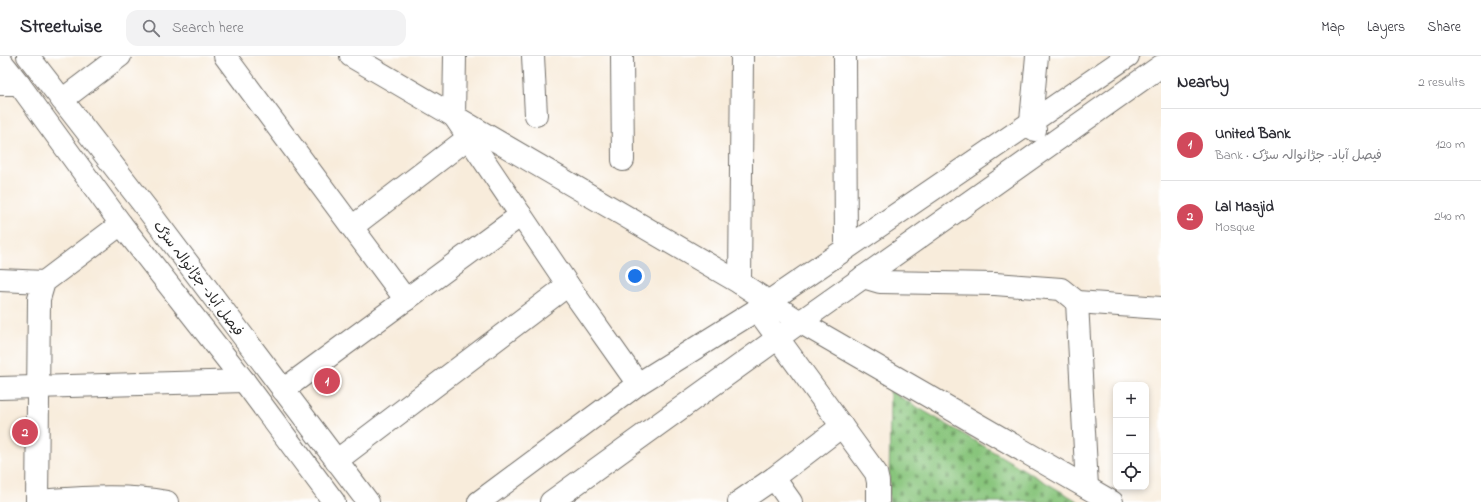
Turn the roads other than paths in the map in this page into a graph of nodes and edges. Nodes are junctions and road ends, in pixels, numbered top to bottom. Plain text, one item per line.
1 (28, 56) edge
2 (120, 56) edge
3 (225, 56) edge
4 (351, 56) edge
5 (455, 56) edge
6 (533, 56) edge
7 (622, 56) edge
8 (742, 56) edge
9 (845, 56) edge
10 (1037, 56) edge
11 (1124, 57) edge
12 (0, 60) edge
13 (1161, 66) edge
14 (9, 84) edge
15 (1120, 94) junction
16 (62, 100) junction
17 (536, 115) dead end
18 (454, 116) junction
19 (1037, 136) junction
20 (468, 138) junction
21 (624, 160) dead end
22 (521, 215) junction
23 (121, 224) junction
24 (352, 228) junction
25 (846, 248) junction
26 (863, 277) junction
27 (0, 280) edge
28 (44, 282) junction
29 (740, 283) junction
30 (568, 285) junction
31 (406, 300) junction
32 (1077, 302) junction
33 (1161, 308) edge
34 (767, 319) junction
35 (800, 322) junction
36 (244, 382) junction
37 (638, 384) junction
38 (38, 386) junction
39 (0, 388) edge
40 (283, 390) junction
41 (842, 426) junction
42 (336, 461) junction
43 (774, 478) junction
44 (1087, 487) junction
45 (37, 501) edge
46 (554, 501) edge
47 (167, 502) edge
48 (334, 502) edge
49 (368, 502) edge
50 (478, 502) edge
51 (739, 502) edge
52 (791, 502) edge
53 (878, 502) edge
54 (1112, 502) edge

1 - 16 street, فیصل آباد– جڑانوالہ سڑک
2 - 16 street
3 - 24 street
4 - 18 street
5 - 18 street
6 - 17 street
7 - 21 street
8 - 29 street
9 - 25 street
10 - 19 street
11 - 15 street
11 - 19 street
12 - 14 street, فیصل آباد– جڑانوالہ سڑک
13 - 15 street
14 - 23 street, فیصل آباد– جڑانوالہ سڑک
15 - 19 street
16 - 40 street, فیصل آباد– جڑانوالہ سڑک
18 - 20 street
18 - 29 street
19 - 25 street
19 - 26 street
20 - 22 street
20 - 24 street
22 - 30 street
22 - 31 street
23 - 28 street
23 - 36 street, فیصل آباد– جڑانوالہ سڑک
24 - 31 street
25 - 34 street
26 - 32 street
26 - 35 street
27 - 28 street
28 - 38 street
29 - 34 street
30 - 37 street
30 - 42 street
31 - 40 street
32 - 33 street
32 - 44 street
34 - 35 street
34 - 35 street
34 - 37 street
34 - 41 street
34 - 46 street
35 - 44 street
36 - 38 street
36 - 48 street, فیصل آباد– جڑانوالہ سڑک
37 - 50 street
38 - 39 street
38 - 45 street
40 - 42 street, فیصل آباد– جڑانوالہ سڑک
41 - 43 street
41 - 53 street
42 - 49 street, فیصل آباد– جڑانوالہ سڑک
43 - 51 street
43 - 52 street
44 - 54 street
45 - 47 street

